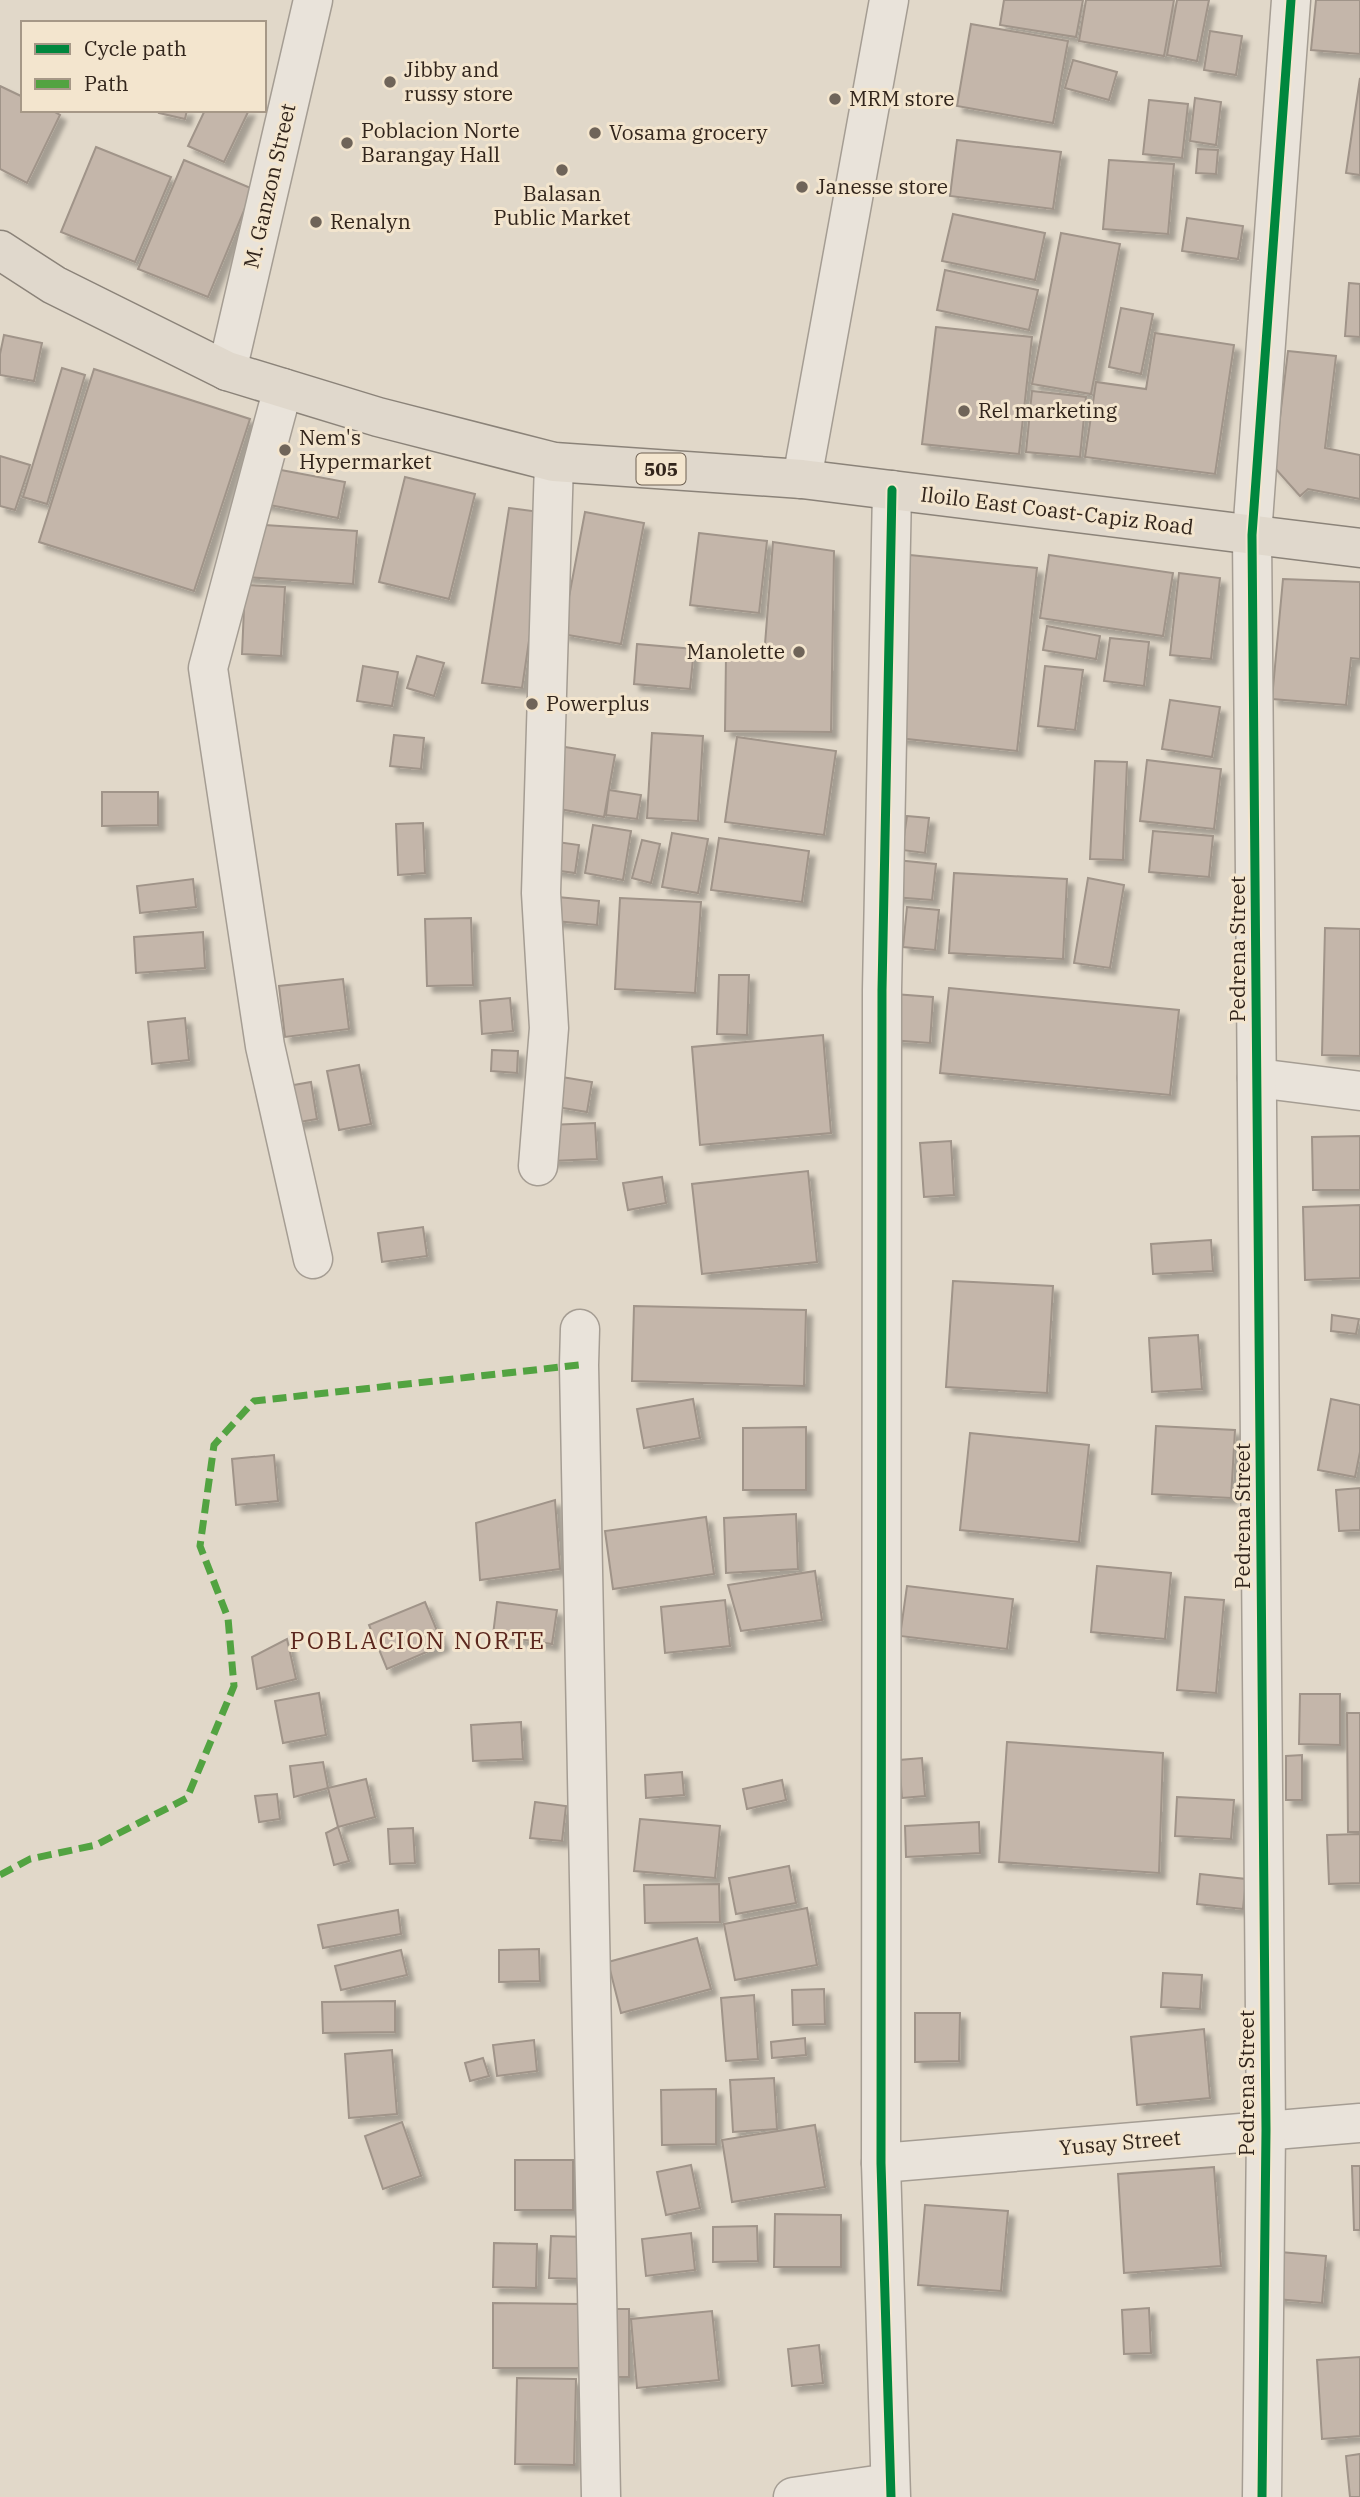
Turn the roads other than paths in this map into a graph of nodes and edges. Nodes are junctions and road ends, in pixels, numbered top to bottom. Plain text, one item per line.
1 (313, 0) edge
2 (889, 0) edge
3 (1290, 0) edge
4 (0, 250) edge
5 (227, 371) junction
6 (283, 388) junction
7 (554, 462) junction
8 (802, 479) junction
9 (892, 490) junction
10 (1252, 535) junction
11 (1360, 548) edge
12 (1256, 1078) junction
13 (1360, 1091) edge
14 (538, 1166) dead end
15 (313, 1259) dead end
16 (580, 1329) dead end
17 (1360, 2123) edge
18 (1266, 2130) junction
19 (881, 2163) junction
20 (890, 2490) edge
21 (601, 2497) edge
22 (793, 2497) edge
23 (1262, 2497) edge

1 - 5 street, M. Ganzon Street
2 - 8 street
3 - 10 street, Pedrena Street
4 - 5 main road, Iloilo East Coast-Capiz Road / 505
5 - 6 main road, Iloilo East Coast-Capiz Road / 505
6 - 7 main road, Iloilo East Coast-Capiz Road / 505
6 - 15 street
7 - 8 main road, Iloilo East Coast-Capiz Road / 505
7 - 14 street
8 - 9 main road, Iloilo East Coast-Capiz Road / 505
9 - 10 main road, Iloilo East Coast-Capiz Road / 505
9 - 19 street
10 - 11 main road, Iloilo East Coast-Capiz Road / 505
10 - 12 street, Pedrena Street
12 - 13 street
12 - 18 street, Pedrena Street
16 - 21 street
17 - 18 street, Yusay Street
18 - 19 street, Yusay Street
18 - 23 street, Pedrena Street
19 - 20 street
20 - 22 street

